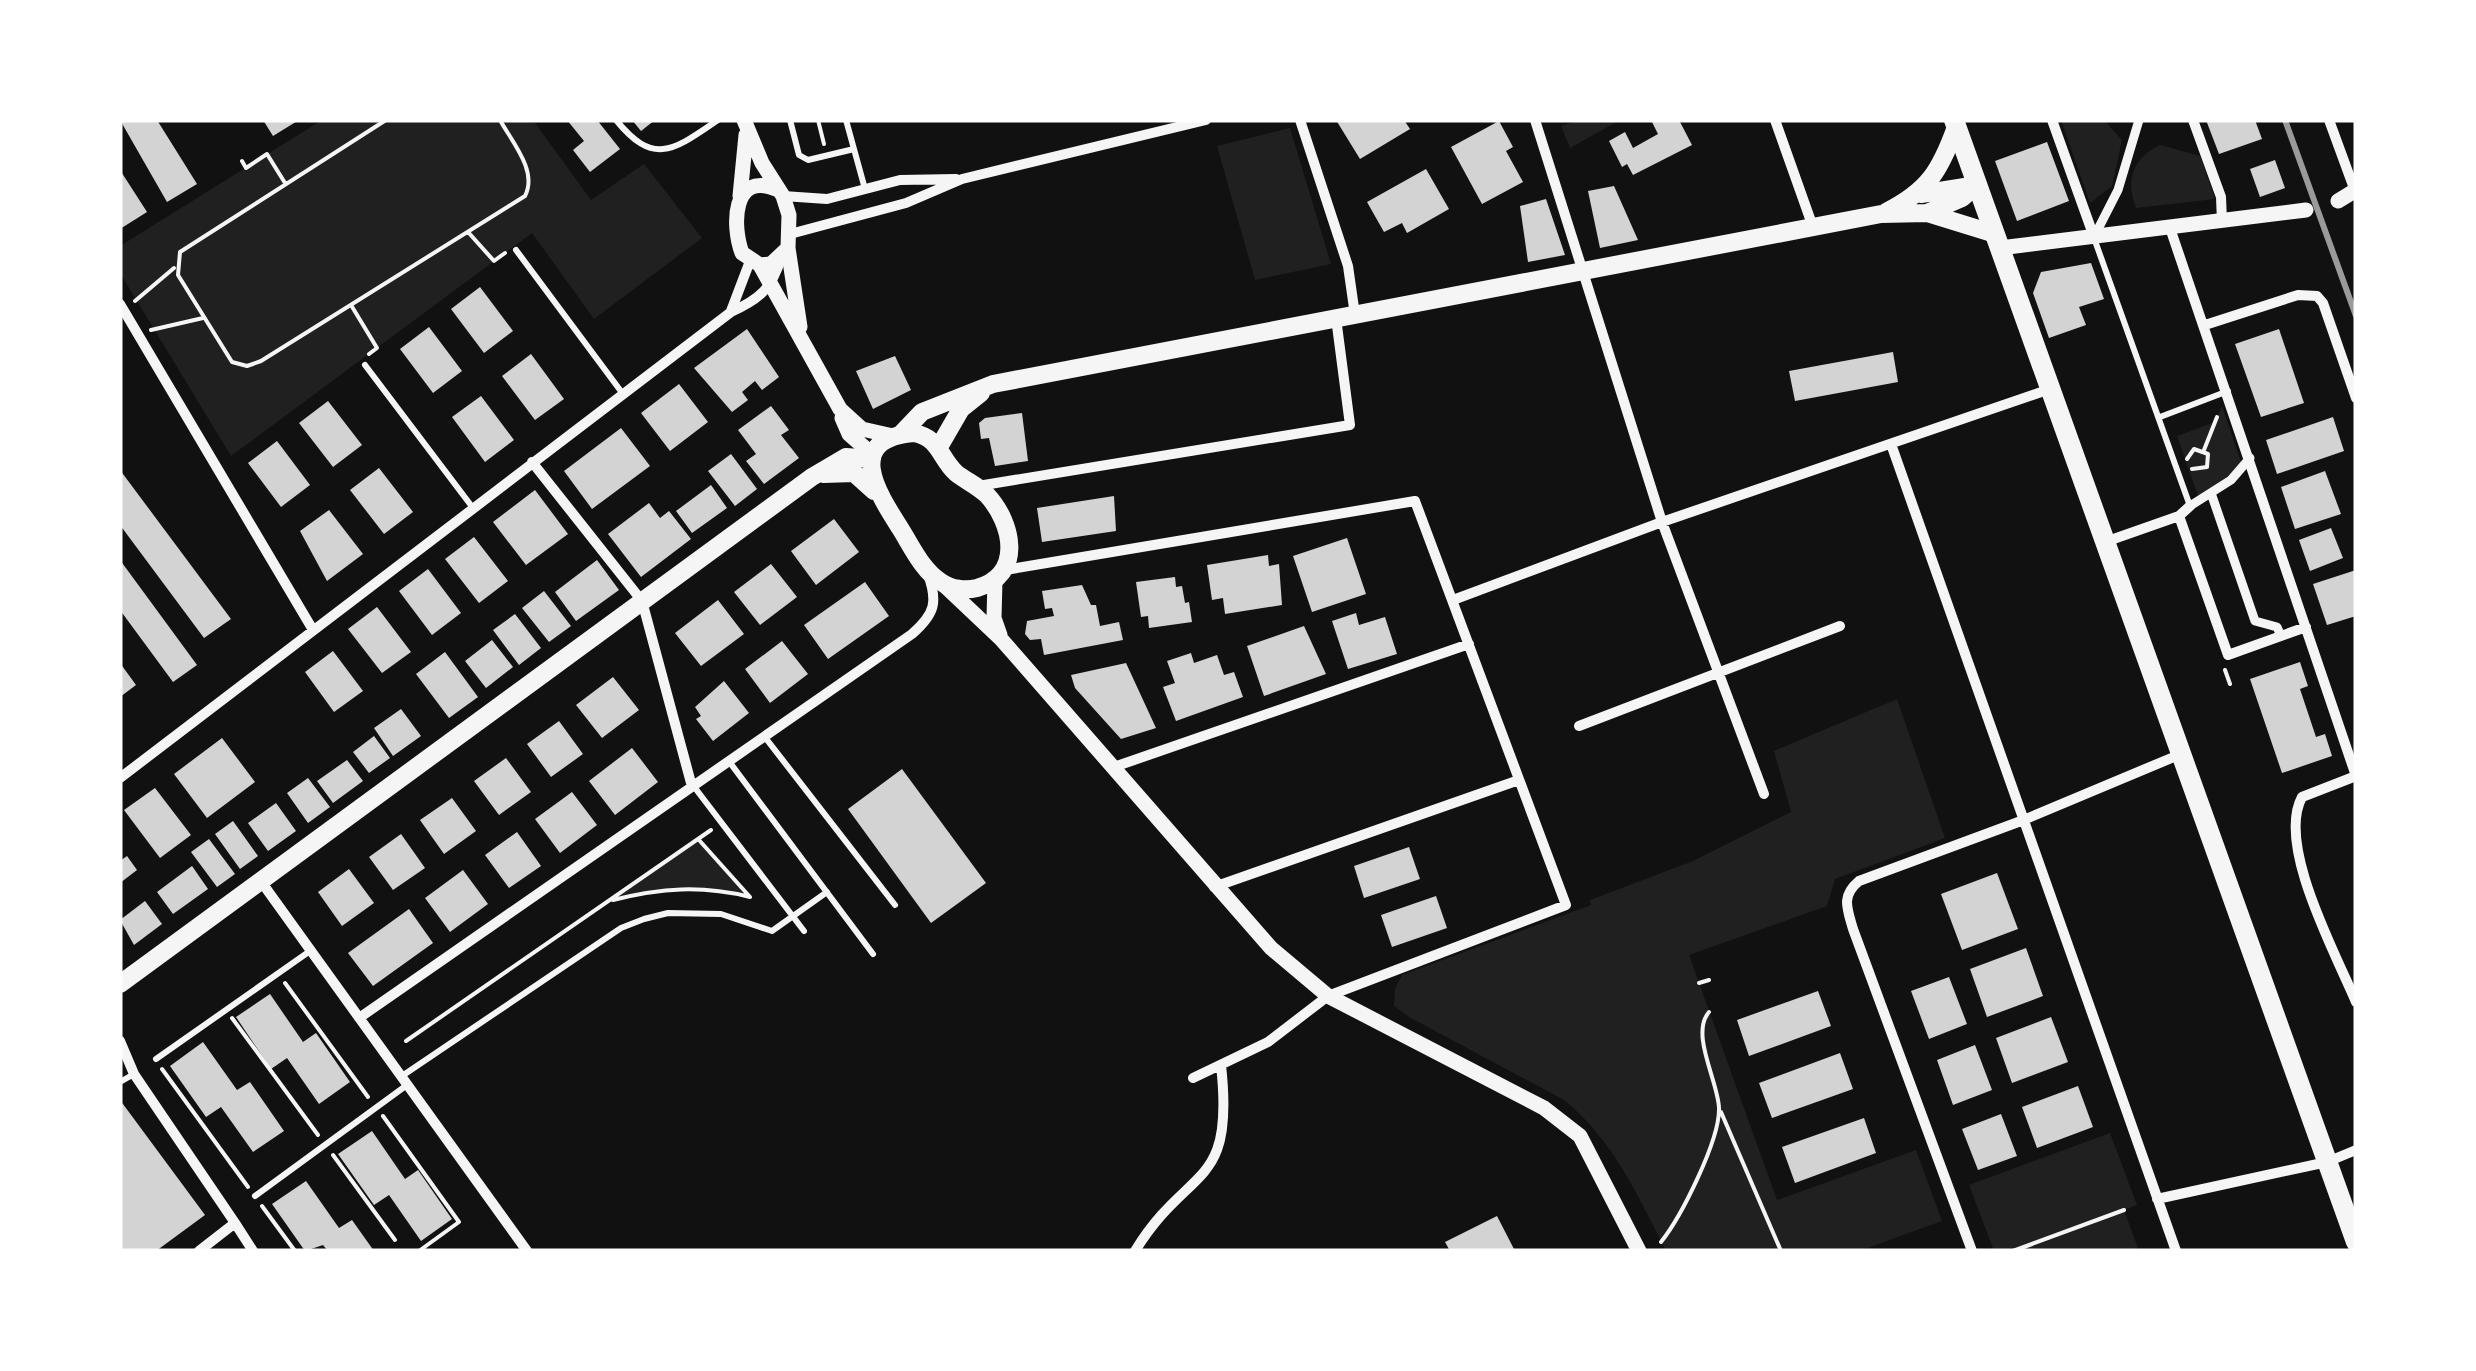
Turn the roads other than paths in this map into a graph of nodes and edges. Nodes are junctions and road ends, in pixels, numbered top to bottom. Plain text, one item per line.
1 (616, 120) edge
2 (718, 120) edge
3 (790, 120) edge
4 (846, 120) edge
5 (1206, 120) edge
6 (1300, 120) edge
7 (1535, 120) edge
8 (1775, 120) edge
9 (2052, 120) edge
10 (2139, 120) edge
11 (2193, 120) edge
12 (2329, 120) edge
13 (745, 123) edge
14 (1955, 123) edge
15 (854, 148) junction
16 (962, 179) junction
17 (1977, 185) junction
18 (865, 189) junction
19 (2355, 190) edge
20 (780, 192) junction
21 (1921, 194) junction
22 (740, 197) junction
23 (2336, 197) dead end
24 (2305, 206) dead end
25 (1927, 213) junction
26 (1881, 214) junction
27 (2222, 222) junction
28 (1813, 227) junction
29 (2170, 228) junction
30 (2094, 237) junction
31 (1997, 241) junction
32 (786, 246) junction
33 (516, 250) road end
34 (755, 263) junction
35 (1584, 271) junction
36 (772, 286) junction
37 (122, 308) edge
38 (731, 312) junction
39 (1356, 315) junction
40 (1336, 318) junction
41 (2205, 325) junction
42 (802, 341) junction
43 (365, 365) road end
44 (994, 384) junction
45 (2050, 389) junction
46 (2228, 392) junction
47 (623, 394) junction
48 (2356, 398) edge
49 (840, 409) junction
50 (2160, 416) junction
51 (846, 430) junction
52 (897, 435) junction
53 (1891, 444) junction
54 (939, 446) junction
55 (872, 457) junction
56 (2250, 458) junction
57 (838, 460) junction
58 (532, 462) junction
59 (812, 477) junction
60 (976, 486) junction
61 (2211, 493) junction
62 (880, 496) junction
63 (2190, 506) junction
64 (473, 508) junction
65 (2179, 516) junction
66 (1662, 522) junction
67 (2105, 542) junction
68 (927, 572) junction
69 (1000, 575) junction
70 (945, 586) junction
71 (1452, 600) junction
72 (642, 602) junction
73 (1840, 626) dead end
74 (2306, 627) junction
75 (312, 630) junction
76 (2280, 636) junction
77 (1001, 639) junction
78 (1469, 644) junction
79 (1719, 672) junction
80 (1579, 726) dead end
81 (763, 734) junction
82 (2181, 754) junction
83 (727, 759) junction
84 (1111, 768) junction
85 (2356, 776) edge
86 (120, 778) edge
87 (1520, 780) junction
88 (691, 784) junction
89 (1764, 794) dead end
90 (2022, 821) junction
91 (259, 880) junction
92 (1214, 887) junction
93 (826, 892) junction
94 (896, 905) dead end
95 (793, 916) junction
96 (804, 931) dead end
97 (310, 951) junction
98 (873, 954) dead end
99 (120, 984) edge
100 (1328, 996) junction
101 (2356, 1002) edge
102 (359, 1018) junction
103 (120, 1041) edge
104 (156, 1060) road end
105 (1221, 1065) junction
106 (134, 1074) junction
107 (1193, 1078) dead end
108 (404, 1080) junction
109 (120, 1082) edge
110 (2356, 1150) edge
111 (2328, 1162) junction
112 (255, 1196) road end
113 (2157, 1199) junction
114 (235, 1224) junction
115 (2356, 1242) edge
116 (199, 1251) edge
117 (254, 1251) edge
118 (526, 1251) edge
119 (1135, 1251) edge
120 (1639, 1251) edge
121 (1972, 1251) edge
122 (2176, 1251) edge

1 - 2 lane
3 - 15 lane
4 - 15 lane
5 - 16 street
6 - 39 street
7 - 35 street
8 - 28 street
9 - 30 street
10 - 30 street
11 - 27 street
12 - 19 street
13 - 20 street
13 - 22 street
14 - 17 main road
14 - 21 main road
15 - 18 lane
16 - 18 street
16 - 32 street
17 - 21 main road
17 - 25 main road
17 - 31 main road
18 - 20 street
19 - 23 street
20 - 22 street
20 - 32 street
21 - 26 main road
22 - 34 street
24 - 27 street
25 - 26 main road
25 - 31 main road
26 - 28 main road
27 - 29 street
28 - 35 main road
29 - 30 street
29 - 41 street
30 - 31 street
30 - 50 lane
31 - 45 main road
32 - 34 street
32 - 36 street
32 - 42 street
33 - 47 lane
34 - 36 street
34 - 38 street
35 - 39 main road
35 - 66 street
36 - 38 street
36 - 42 street
37 - 75 street
38 - 47 street
39 - 40 main road
40 - 44 main road
40 - 60 street
41 - 46 street
41 - 48 street
42 - 49 street
43 - 64 lane
44 - 52 main road
44 - 54 main road
45 - 53 street
45 - 67 main road
46 - 50 lane
46 - 56 street
47 - 58 street
49 - 51 street
49 - 52 street
50 - 63 lane
51 - 55 street
51 - 57 street
52 - 54 main road
52 - 55 main road
53 - 66 street
53 - 90 street
54 - 60 main road
55 - 57 main road
55 - 62 main road
56 - 61 street
56 - 74 street
57 - 59 main road
58 - 64 street
58 - 72 street
59 - 62 main road
59 - 72 main road
60 - 69 main road
61 - 63 street
61 - 76 street
62 - 68 main road
63 - 65 street
64 - 75 street
65 - 67 street
65 - 76 street
66 - 71 street
66 - 79 street
67 - 82 main road
68 - 70 main road
68 - 81 street
69 - 70 main road
69 - 71 street
69 - 77 street
70 - 77 street
71 - 78 street
72 - 88 street
72 - 91 main road
73 - 79 street
74 - 76 street
74 - 85 street
75 - 86 street
77 - 84 street
78 - 84 street
78 - 87 street
79 - 80 street
79 - 89 street
81 - 83 street
81 - 94 lane
82 - 90 street
82 - 111 main road
83 - 88 street
83 - 93 lane
84 - 92 street
85 - 101 street
87 - 92 street
87 - 100 street
88 - 95 lane
88 - 102 street
90 - 113 street
90 - 121 street
91 - 97 street
91 - 99 main road
92 - 100 street
93 - 95 lane
93 - 98 lane
95 - 96 lane
95 - 108 lane
97 - 102 street
97 - 104 lane
100 - 105 street
100 - 120 street
102 - 108 street
103 - 106 street
105 - 107 street
105 - 119 street
106 - 109 lane
106 - 114 street
108 - 112 lane
108 - 118 street
110 - 111 street
111 - 113 street
111 - 115 main road
113 - 122 street
114 - 116 street
114 - 117 street

